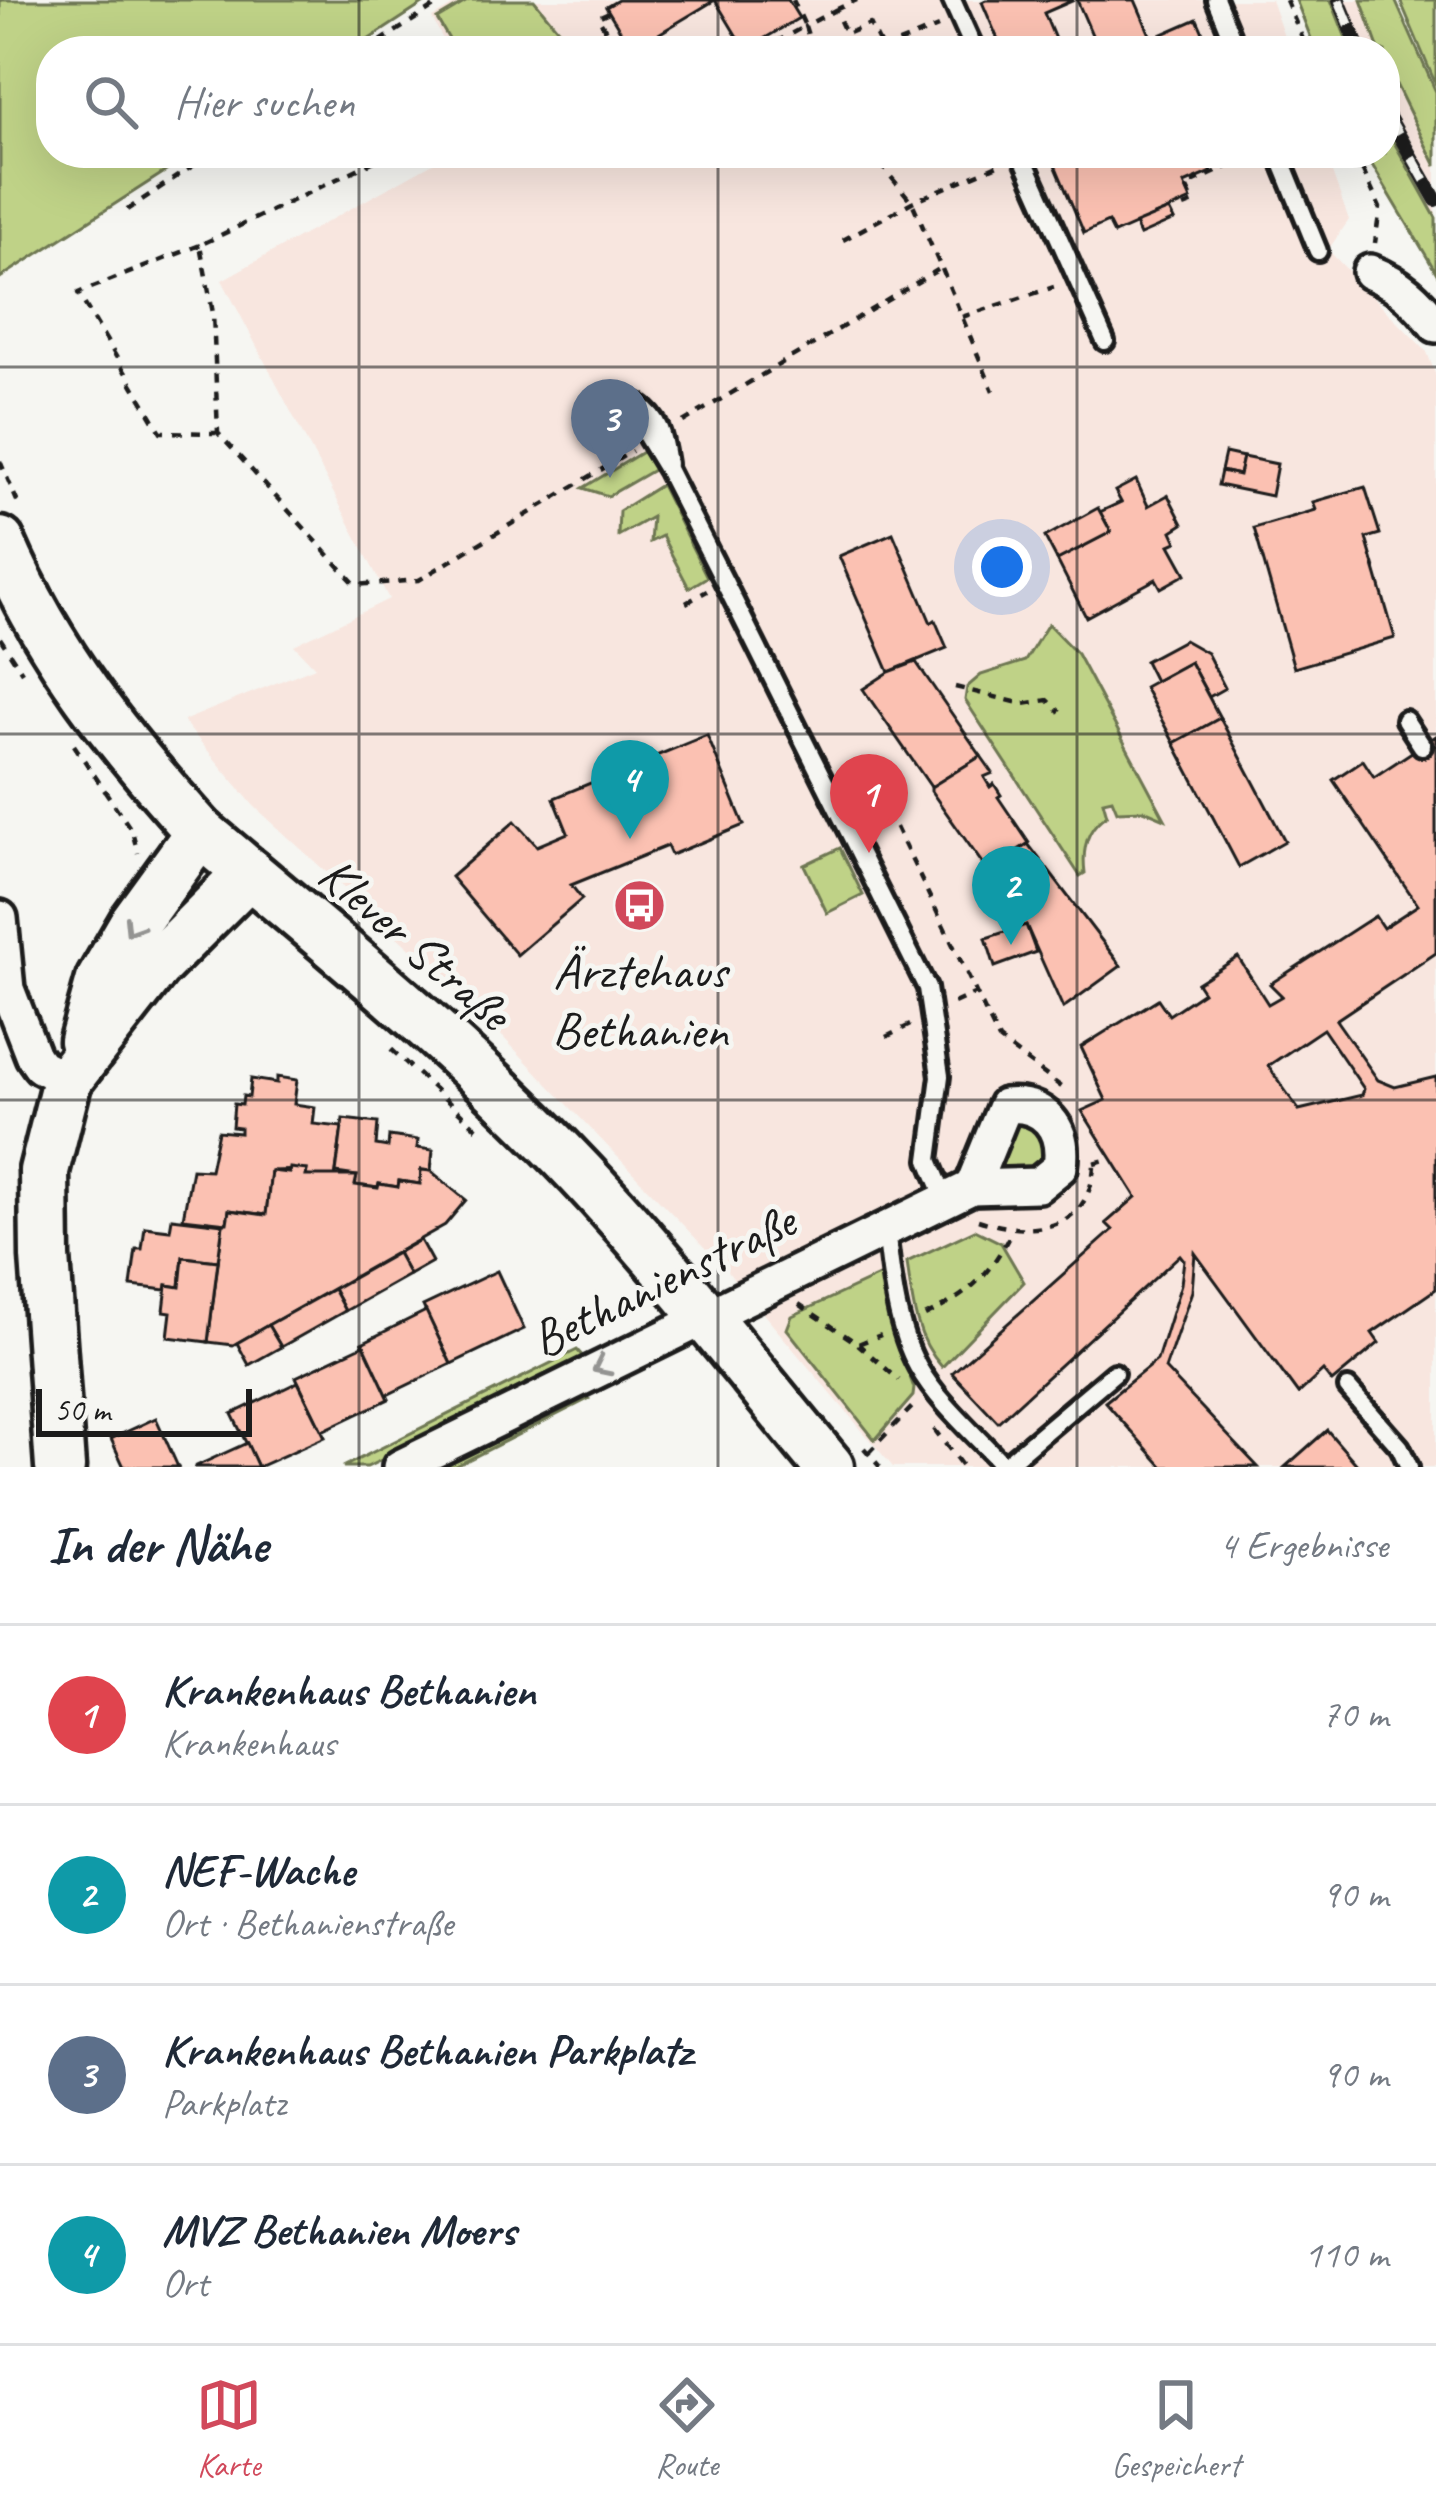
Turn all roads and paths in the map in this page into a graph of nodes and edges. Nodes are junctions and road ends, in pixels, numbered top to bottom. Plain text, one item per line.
1 (445, 0) edge
2 (793, 0) edge
3 (857, 0) edge
4 (1216, 0) edge
5 (1286, 0) edge
6 (956, 9) edge
7 (835, 10) junction
8 (609, 12) dead end
9 (805, 26) junction
10 (389, 36) edge
11 (609, 36) edge
12 (787, 36) edge
13 (808, 36) edge
14 (876, 36) edge
15 (907, 36) edge
16 (1231, 36) edge
17 (1302, 36) edge
18 (190, 168) edge
19 (360, 168) edge
20 (884, 168) edge
21 (989, 168) edge
22 (1027, 168) edge
23 (1223, 168) edge
24 (1285, 168) edge
25 (1362, 168) edge
26 (912, 202) junction
27 (1184, 207) dead end
28 (127, 210) dead end
29 (843, 240) dead end
30 (200, 245) junction
31 (1318, 251) dead end
32 (941, 268) junction
33 (1370, 272) joint
34 (1078, 279) junction
35 (962, 317) junction
36 (1436, 325) edge
37 (1105, 341) dead end
38 (993, 391) dead end
39 (218, 433) junction
40 (655, 437) junction
41 (0, 542) edge
42 (0, 638) edge
43 (25, 676) dead end
44 (956, 687) dead end
45 (1060, 712) dead end
46 (1405, 720) dead end
47 (73, 744) dead end
48 (1422, 746) dead end
49 (848, 831) junction
50 (200, 832) junction
51 (138, 853) dead end
52 (249, 873) junction
53 (0, 918) edge
54 (377, 1035) dead end
55 (1030, 1066) dead end
56 (72, 1071) junction
57 (493, 1143) dead end
58 (1109, 1159) dead end
59 (1094, 1163) dead end
60 (959, 1194) junction
61 (886, 1229) junction
62 (706, 1315) junction
63 (858, 1344) dead end
64 (1114, 1373) dead end
65 (1348, 1388) dead end
66 (849, 1460) edge
67 (1005, 1466) edge
68 (60, 1467) edge
69 (400, 1467) edge
70 (1409, 1467) edge

1 - 10 path
2 - 9 path
3 - 7 path
4 - 16 lane
5 - 17 path
6 - 15 path
7 - 9 path
7 - 14 path
8 - 11 path
9 - 12 path
9 - 13 path
18 - 28 path
19 - 30 path
20 - 26 path
21 - 26 path
22 - 34 lane
23 - 27 path
24 - 31 lane
25 - 33 path
26 - 29 path
26 - 32 path
30 - 39 path
30 - 39 path
32 - 35 path
32 - 40 path
33 - 36 street
34 - 35 path
34 - 37 lane
35 - 38 path
39 - 40 path
40 - 49 lane
41 - 50 main road, Klever Straße
42 - 43 path
44 - 45 path
46 - 48 lane
47 - 51 path
49 - 55 path
49 - 60 lane
50 - 52 main road, Klever Straße
50 -> 56 main road
52 - 56 main road
52 - 62 main road, Klever Straße
53 - 56 street
54 - 57 path
56 - 68 main road
58 - 59 path
60 - 60 street, Bethanienstraße
60 - 61 street, Bethanienstraße
61 - 62 street, Bethanienstraße
61 - 67 lane
62 - 66 main road, Klever Straße
62 -> 69 street, Bethanienstraße
63 - 66 path
64 - 67 lane
65 - 70 lane

